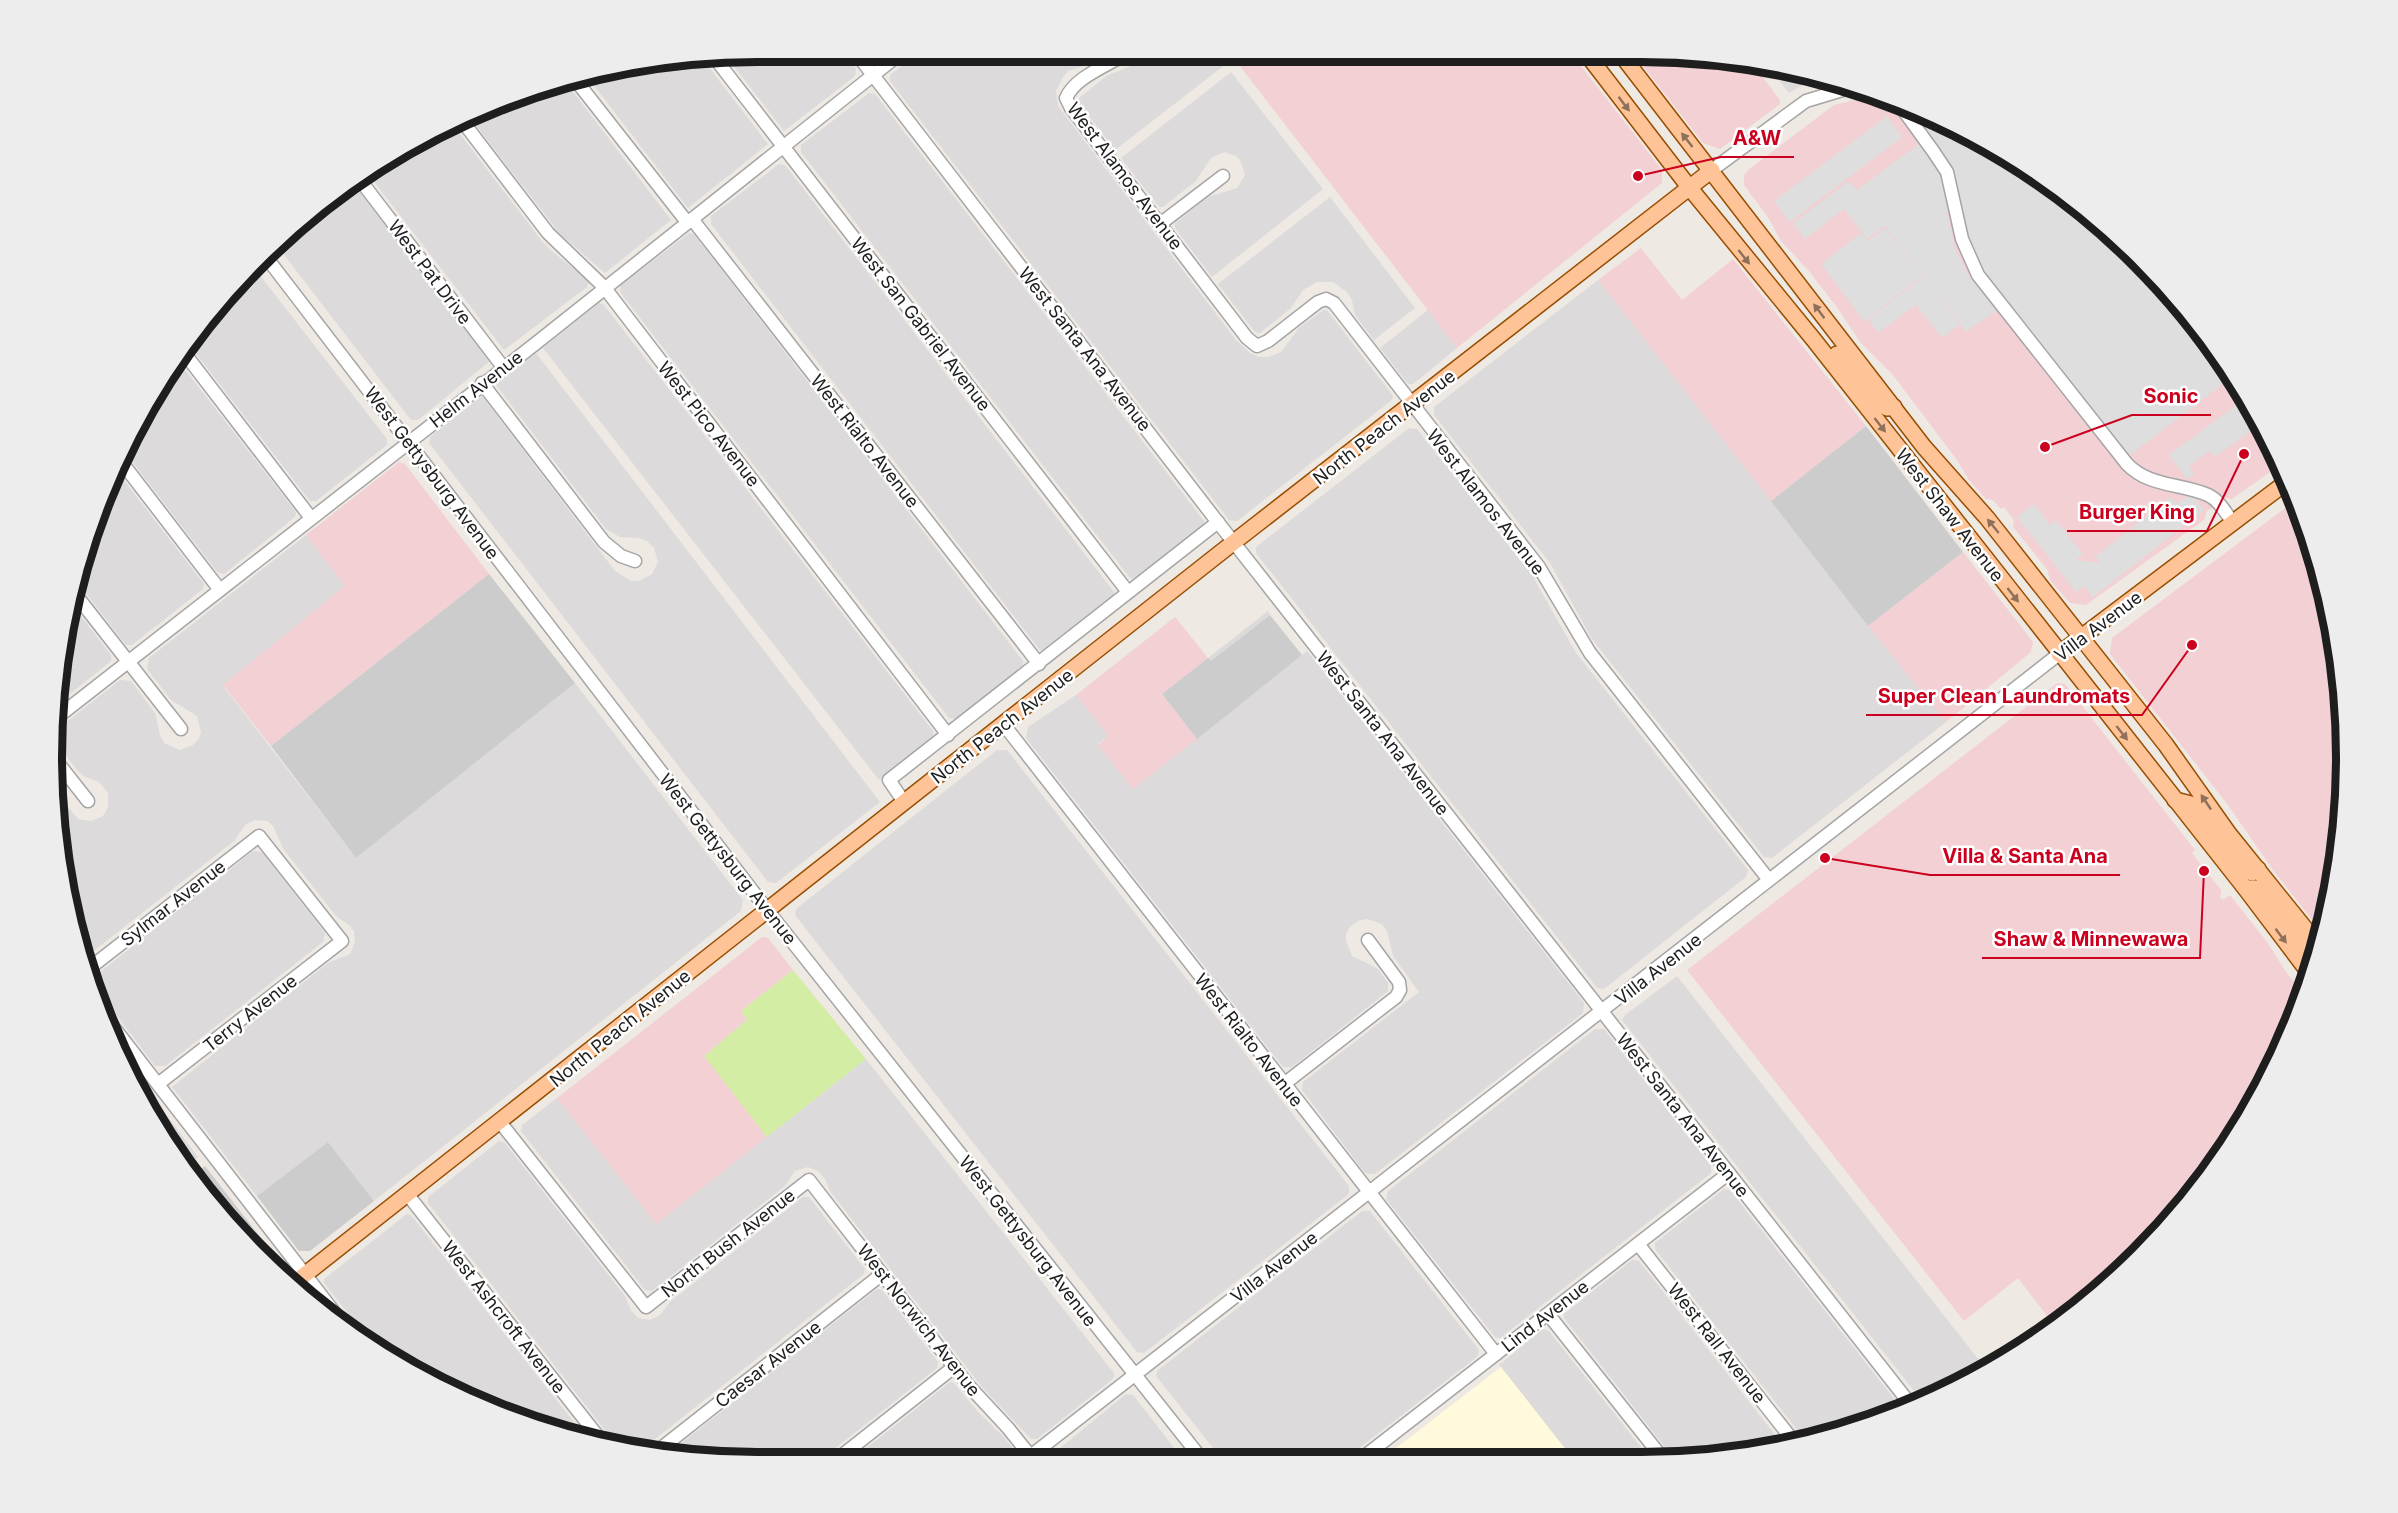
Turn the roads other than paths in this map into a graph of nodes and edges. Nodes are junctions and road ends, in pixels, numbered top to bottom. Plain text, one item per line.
1 (863, 62) edge
2 (890, 62) edge
3 (1112, 62) edge
4 (1593, 62) edge
5 (1627, 62) edge
6 (719, 63) edge
7 (873, 75) junction
8 (579, 84) edge
9 (1839, 90) edge
10 (1906, 114) edge
11 (466, 125) edge
12 (784, 147) junction
13 (1712, 170) junction
14 (1223, 176) dead end
15 (363, 184) edge
16 (1689, 187) junction
17 (690, 220) junction
18 (1160, 224) junction
19 (269, 261) edge
20 (604, 287) junction
21 (1814, 340) junction
22 (188, 358) edge
23 (503, 368) junction
24 (482, 383) junction
25 (1412, 405) junction
26 (1894, 407) junction
27 (409, 441) junction
28 (125, 467) edge
29 (2282, 486) edge
30 (311, 518) junction
31 (1218, 522) junction
32 (2233, 523) junction
33 (1234, 542) junction
34 (635, 561) dead end
35 (220, 590) junction
36 (1128, 592) junction
37 (80, 600) edge
38 (2082, 638) junction
39 (2059, 654) junction
40 (127, 661) junction
41 (1039, 664) junction
42 (63, 713) edge
43 (1004, 725) junction
44 (180, 729) dead end
45 (948, 735) junction
46 (62, 768) edge
47 (2175, 800) junction
48 (88, 801) dead end
49 (904, 802) junction
50 (2258, 869) junction
51 (1770, 880) junction
52 (2245, 888) junction
53 (768, 911) junction
54 (2313, 938) edge
55 (1368, 940) dead end
56 (342, 941) joint
57 (2309, 950) edge
58 (94, 965) edge
59 (2304, 966) edge
60 (1602, 1012) junction
61 (120, 1035) edge
62 (158, 1084) junction
63 (1284, 1084) junction
64 (500, 1122) junction
65 (1729, 1173) junction
66 (809, 1180) joint
67 (1369, 1193) junction
68 (408, 1194) junction
69 (1638, 1244) junction
70 (882, 1274) junction
71 (299, 1280) edge
72 (1548, 1314) junction
73 (1496, 1354) junction
74 (954, 1367) junction
75 (1135, 1375) junction
76 (1906, 1399) edge
77 (594, 1432) edge
78 (1789, 1435) edge
79 (664, 1446) edge
80 (1657, 1451) edge
81 (846, 1452) edge
82 (1026, 1452) edge
83 (1036, 1452) edge
84 (1196, 1452) edge
85 (1370, 1452) edge

1 - 7 street, West Santa Ana Avenue
2 - 7 street, Helm Avenue
3 - 18 street, West Alamos Avenue
4 -> 16 main road, West Shaw Avenue
13 -> 5 main road, West Shaw Avenue
6 - 12 street, West San Gabriel Avenue
7 - 12 street, Helm Avenue
7 - 31 street, West Santa Ana Avenue
8 - 17 street, West Rialto Avenue
9 - 13 street
10 - 32 street
11 - 20 street, West Pico Avenue
12 - 17 street, Helm Avenue
12 - 36 street, West San Gabriel Avenue
13 - 16 main road, North Peach Avenue
26 -> 13 main road, West Shaw Avenue
14 - 18 street
15 - 23 street, West Pat Drive
16 -> 21 main road, West Shaw Avenue
16 - 25 main road, North Peach Avenue
17 - 20 street, Helm Avenue
17 - 41 street, West Rialto Avenue
18 - 25 street, West Alamos Avenue
19 - 27 street, West Gettysburg Avenue
20 - 23 street, Helm Avenue
20 - 45 street, West Pico Avenue
21 - 26 main road
21 -> 39 main road, West Shaw Avenue
22 - 30 street
23 - 24 street, Helm Avenue
24 - 27 street, Helm Avenue
24 - 34 street
25 - 33 main road, North Peach Avenue
25 - 51 street, West Alamos Avenue
38 -> 26 main road, West Shaw Avenue
27 - 30 street, Helm Avenue
27 - 53 street, West Gettysburg Avenue
28 - 35 street
29 - 32 main road, Villa Avenue
30 - 35 street, Helm Avenue
31 - 33 street, West Santa Ana Avenue
31 - 36 street
32 - 38 main road, Villa Avenue
33 - 43 main road, North Peach Avenue
33 - 60 street, West Santa Ana Avenue
35 - 40 street, Helm Avenue
36 - 41 street
37 - 40 street
38 - 39 main road, Villa Avenue
50 -> 38 main road, West Shaw Avenue
39 -> 47 main road, West Shaw Avenue
39 - 51 street, Villa Avenue
40 - 42 street, Helm Avenue
40 - 44 street
41 - 45 street
43 - 49 main road, North Peach Avenue
43 - 63 street, West Rialto Avenue
45 - 49 street
46 - 48 street
47 - 50 main road
47 - 52 main road, West Shaw Avenue
49 - 53 main road, North Peach Avenue
50 - 54 main road, West Shaw Avenue
51 - 60 street, Villa Avenue
52 - 57 main road
52 -> 59 main road, West Shaw Avenue
53 - 64 main road, North Peach Avenue
53 - 75 street, West Gettysburg Avenue
55 - 63 street
56 - 58 street, Sylmar Avenue
56 - 62 street, Terry Avenue
60 - 65 street, West Santa Ana Avenue
60 - 67 street, Villa Avenue
61 - 62 street
62 - 71 street
63 - 67 street, West Rialto Avenue
64 - 66 street, North Bush Avenue
64 - 68 main road, North Peach Avenue
65 - 69 street, Lind Avenue
65 - 76 street, West Santa Ana Avenue
66 - 70 street, West Norwich Avenue
67 - 73 street, West Rialto Avenue
67 - 75 street, Villa Avenue
68 - 71 main road, North Peach Avenue
68 - 77 street, West Ashcroft Avenue
69 - 72 street, Lind Avenue
69 - 78 street, West Rall Avenue
70 - 74 street, West Norwich Avenue
70 - 79 street, Caesar Avenue
72 - 73 street, Lind Avenue
72 - 80 street
73 - 85 street, Lind Avenue
74 - 81 street
74 - 82 street, West Norwich Avenue
75 - 83 street, Villa Avenue
75 - 84 street, West Gettysburg Avenue

